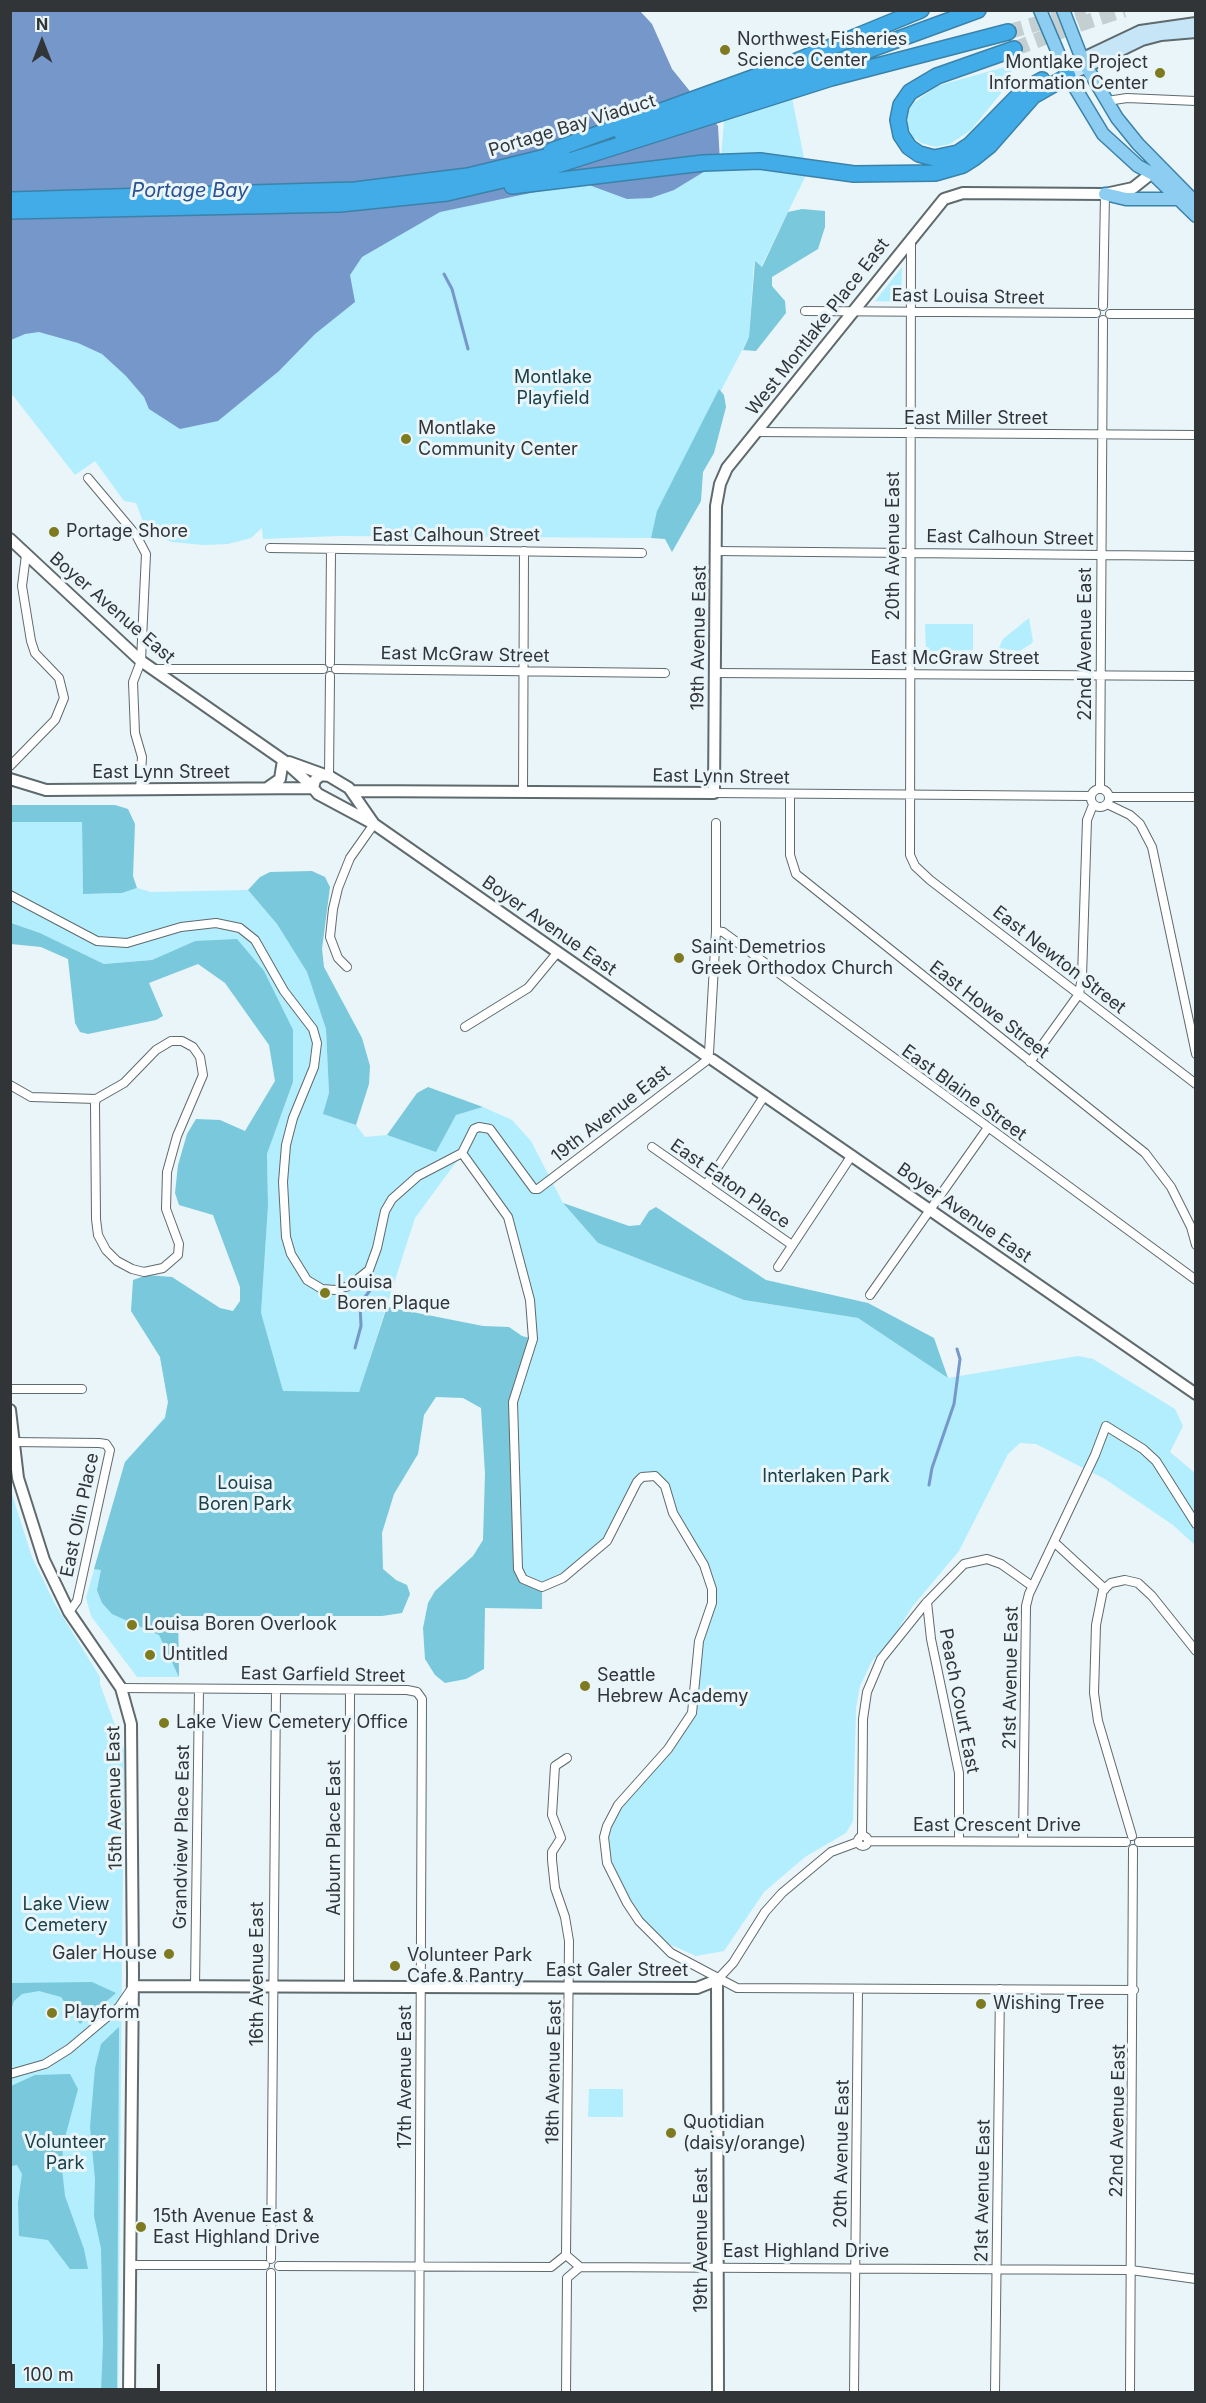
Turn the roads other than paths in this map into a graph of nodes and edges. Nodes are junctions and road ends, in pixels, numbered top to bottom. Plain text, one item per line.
1 (921, 10) edge
2 (978, 10) edge
3 (1040, 10) edge
4 (1063, 10) edge
5 (1196, 23) edge
6 (1008, 32) tunnel mouth
7 (1196, 32) edge
8 (1014, 49) tunnel mouth
9 (1085, 63) junction
10 (1066, 72) junction
11 (1107, 101) junction
12 (1196, 101) edge
13 (504, 169) junction
14 (1156, 170) junction
15 (447, 193) junction
16 (1105, 195) junction
17 (1189, 198) edge
18 (10, 200) edge
19 (10, 212) edge
20 (1196, 216) edge
21 (910, 237) junction
22 (1103, 306) junction
23 (805, 311) dead end
24 (852, 311) junction
25 (910, 312) junction
26 (1096, 314) junction
27 (1196, 314) edge
28 (1106, 317) junction
29 (756, 432) junction
30 (909, 434) junction
31 (1102, 434) junction
32 (1196, 435) edge
33 (88, 478) dead end
34 (720, 484) joint
35 (10, 540) edge
36 (270, 548) dead end
37 (331, 550) junction
38 (716, 550) junction
39 (524, 551) junction
40 (909, 552) junction
41 (642, 553) dead end
42 (1102, 554) junction
43 (26, 555) junction
44 (1196, 556) edge
45 (141, 661) junction
46 (330, 663) junction
47 (153, 669) junction
48 (323, 669) junction
49 (336, 669) junction
50 (522, 671) junction
51 (665, 673) dead end
52 (715, 673) junction
53 (908, 673) junction
54 (1100, 675) junction
55 (330, 676) junction
56 (1196, 676) edge
57 (283, 760) junction
58 (10, 766) edge
59 (328, 776) junction
60 (10, 779) edge
61 (314, 787) junction
62 (261, 789) junction
63 (1100, 789) junction
64 (140, 790) junction
65 (352, 792) junction
66 (523, 792) junction
67 (714, 793) junction
68 (790, 794) junction
69 (909, 794) junction
70 (1196, 796) edge
71 (1092, 800) junction
72 (1108, 800) junction
73 (342, 808) junction
74 (716, 823) dead end
75 (374, 824) junction
76 (910, 855) joint
77 (10, 896) edge
78 (716, 931) junction
79 (557, 953) junction
80 (347, 967) dead end
81 (1079, 994) junction
82 (465, 1027) dead end
83 (1196, 1054) edge
84 (708, 1057) junction
85 (1030, 1062) junction
86 (1196, 1084) edge
87 (10, 1085) edge
88 (765, 1095) junction
89 (96, 1099) junction
90 (987, 1129) junction
91 (652, 1147) dead end
92 (462, 1153) junction
93 (852, 1155) junction
94 (706, 1185) junction
95 (930, 1209) junction
96 (792, 1245) junction
97 (1196, 1245) edge
98 (778, 1267) dead end
99 (1196, 1280) edge
100 (870, 1295) dead end
101 (10, 1389) edge
102 (82, 1389) dead end
103 (1196, 1394) edge
104 (10, 1410) edge
105 (13, 1442) junction
106 (1196, 1524) edge
107 (1054, 1542) junction
108 (1032, 1586) junction
109 (1105, 1589) junction
110 (927, 1602) junction
111 (69, 1612) junction
112 (1196, 1651) edge
113 (121, 1688) junction
114 (199, 1689) junction
115 (276, 1689) junction
116 (350, 1690) junction
117 (417, 1692) joint
118 (567, 1758) dead end
119 (862, 1839) junction
120 (1129, 1839) junction
121 (1023, 1840) junction
122 (959, 1841) junction
123 (1196, 1842) edge
124 (1136, 1846) junction
125 (717, 1980) junction
126 (133, 1986) junction
127 (195, 1986) junction
128 (273, 1987) junction
129 (349, 1987) junction
130 (422, 1987) junction
131 (570, 1988) junction
132 (858, 1989) junction
133 (1000, 1989) junction
134 (1134, 1990) junction
135 (10, 2074) edge
136 (566, 2255) junction
137 (268, 2262) junction
138 (131, 2265) junction
139 (279, 2266) junction
140 (420, 2266) junction
141 (580, 2266) junction
142 (718, 2267) junction
143 (855, 2267) junction
144 (997, 2269) junction
145 (1131, 2270) junction
146 (272, 2273) junction
147 (1196, 2279) edge
148 (129, 2392) edge
149 (271, 2392) edge
150 (419, 2392) edge
151 (566, 2392) edge
152 (718, 2392) edge
153 (854, 2392) edge
154 (995, 2392) edge
155 (1130, 2392) edge

1 - 13 highway
2 - 13 highway, Portage Bay Viaduct
3 - 10 main road
4 - 9 main road
5 - 9 main road
6 - 15 highway, Portage Bay Viaduct
7 - 9 main road
8 - 10 highway
9 - 10 main road
9 - 11 main road
10 - 14 main road
10 - 15 highway
11 - 12 street
11 - 14 main road
13 - 18 highway, Portage Bay Viaduct
14 - 16 street
14 - 17 main road
15 - 19 highway
16 - 17 main road
16 - 21 street, West Montlake Place East
16 - 22 street
17 - 20 main road
21 - 24 street, West Montlake Place East
21 - 25 street, 20th Avenue East
22 - 26 street
22 - 28 street
23 - 24 street, East Louisa Street
24 - 25 street, East Louisa Street
24 - 29 street, West Montlake Place East
25 - 26 street, East Louisa Street
25 - 30 street, 20th Avenue East
26 - 28 street
27 - 28 street
28 - 31 street, 22nd Avenue East
29 - 30 street, East Miller Street
29 - 34 street, West Montlake Place East
30 - 31 street, East Miller Street
30 - 40 street, 20th Avenue East
31 - 32 street, East Miller Street
31 - 42 street, 22nd Avenue East
33 - 45 street
34 - 38 street, 19th Avenue East
35 - 43 street, Boyer Avenue East
36 - 37 street, East Calhoun Street
37 - 39 street, East Calhoun Street
37 - 46 street
38 - 40 street, East Calhoun Street
38 - 52 street, 19th Avenue East
39 - 41 street, East Calhoun Street
39 - 50 street
40 - 42 street, East Calhoun Street
40 - 53 street, 20th Avenue East
42 - 44 street, East Calhoun Street
42 - 54 street, 22nd Avenue East
43 - 45 street, Boyer Avenue East
43 - 58 street
45 - 47 street, Boyer Avenue East
45 - 64 street
46 - 48 street
46 - 49 street
47 - 48 street
47 - 57 street, Boyer Avenue East
48 - 55 street
49 - 50 street, East McGraw Street
49 - 55 street
50 - 51 street, East McGraw Street
50 - 66 street
52 - 53 street, East McGraw Street
52 - 67 street, 19th Avenue East
53 - 54 street, East McGraw Street
53 - 69 street, 20th Avenue East
54 - 56 street, East McGraw Street
54 - 63 street, 22nd Avenue East
55 - 59 street
57 - 59 street, Boyer Avenue East
57 - 61 street, Boyer Avenue East
57 - 62 street
59 - 61 street
59 - 65 street, Boyer Avenue East
60 - 64 street, East Lynn Street
61 - 62 street, East Lynn Street
61 - 73 street, Boyer Avenue East
62 - 64 street, East Lynn Street
63 - 71 street
63 - 72 street
65 - 66 street, East Lynn Street
65 - 73 street
65 - 75 street, Boyer Avenue East
66 - 67 street, East Lynn Street
67 - 68 street, East Lynn Street
68 - 69 street, East Lynn Street
68 - 85 street, East Howe Street
69 - 71 street, East Lynn Street
69 - 76 street, 20th Avenue East
70 - 72 street
71 - 72 street
71 - 81 street
72 - 83 street
73 - 75 street, Boyer Avenue East
74 - 78 street
75 - 79 street, Boyer Avenue East
75 - 80 street
76 - 81 street, East Newton Street
77 - 92 street
78 - 84 street
78 - 90 street, East Blaine Street
79 - 82 street
79 - 84 street, Boyer Avenue East
81 - 85 street
81 - 86 street, East Newton Street
84 - 88 street, Boyer Avenue East
84 - 92 street, 19th Avenue East
85 - 97 street, East Howe Street
87 - 89 street
88 - 93 street, Boyer Avenue East
88 - 94 street
89 - 89 street
90 - 95 street
90 - 99 street, East Blaine Street
91 - 94 street, East Eaton Place
92 - 125 street
93 - 95 street, Boyer Avenue East
93 - 96 street
94 - 96 street, East Eaton Place
95 - 100 street
95 - 103 street, Boyer Avenue East
96 - 98 street
101 - 102 street
104 - 105 street, 15th Avenue East
105 - 111 street, 15th Avenue East
105 - 111 street, East Olin Place
106 - 107 street, 21st Avenue East
107 - 108 street, 21st Avenue East
107 - 109 street
108 - 110 street
108 - 121 street, 21st Avenue East
109 - 112 street
109 - 120 street
110 - 119 street
110 - 122 street, Peach Court East
111 - 113 street, 15th Avenue East
113 - 114 street, East Garfield Street
113 - 126 street, 15th Avenue East
114 - 115 street, East Garfield Street
114 - 127 street, Grandview Place East
115 - 116 street, East Garfield Street
115 - 128 street, 16th Avenue East
116 - 117 street, East Garfield Street
116 - 129 street, Auburn Place East
117 - 130 street, 17th Avenue East
118 - 131 street, 18th Avenue East
119 - 122 street, East Crescent Drive
119 - 125 street, East Crescent Drive
120 - 121 street, East Crescent Drive
120 - 124 street
120 - 124 street
121 - 122 street, East Crescent Drive
123 - 124 street
124 - 134 street, 22nd Avenue East
125 - 131 street, East Galer Street
125 - 132 street
125 - 142 street, 19th Avenue East
126 - 127 street, East Galer Street
126 - 135 street
126 - 138 street, 15th Avenue East
127 - 128 street, East Galer Street
128 - 129 street, East Galer Street
128 - 137 street, 16th Avenue East
129 - 130 street, East Galer Street
130 - 131 street, East Galer Street
130 - 140 street, 17th Avenue East
131 - 136 street, 18th Avenue East
132 - 133 street
132 - 143 street, 20th Avenue East
133 - 134 street
133 - 144 street, 21st Avenue East
134 - 145 street, 22nd Avenue East
136 - 140 street
136 - 141 street
137 - 138 street
137 - 139 street
137 - 146 street
138 - 148 street, 15th Avenue East
139 - 140 street
139 - 146 street
140 - 150 street, 17th Avenue East
141 - 142 street, East Highland Drive
141 - 151 street
142 - 143 street, East Highland Drive
142 - 152 street, 19th Avenue East
143 - 144 street, East Highland Drive
143 - 153 street, 20th Avenue East
144 - 145 street, East Highland Drive
144 - 154 street, 21st Avenue East
145 - 147 street, East Highland Drive
145 - 155 street, 22nd Avenue East
146 - 149 street

